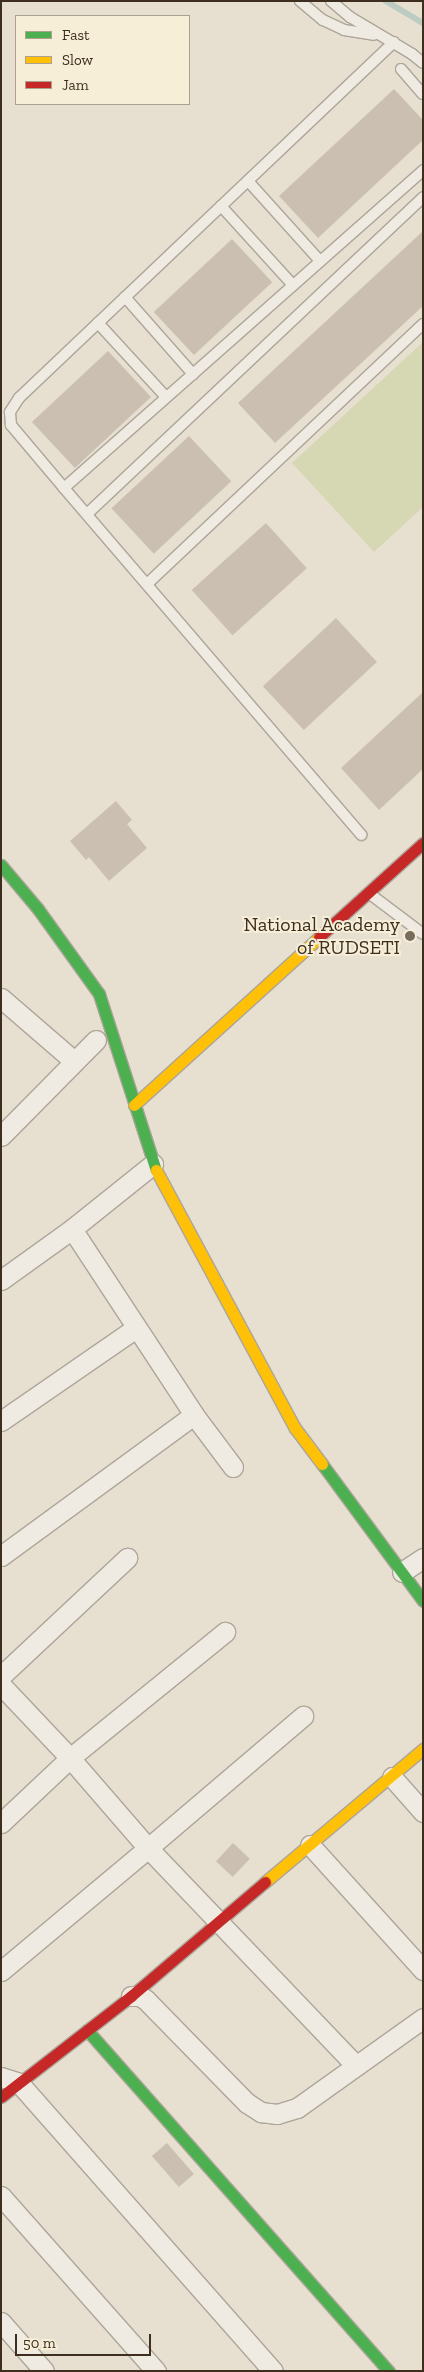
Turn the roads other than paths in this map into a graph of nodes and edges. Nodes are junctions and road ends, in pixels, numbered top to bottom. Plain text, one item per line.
1 (300, 1) edge
2 (331, 1) edge
3 (377, 35) junction
4 (394, 42) junction
5 (423, 63) edge
6 (401, 70) dead end
7 (423, 94) edge
8 (423, 170) edge
9 (248, 181) junction
10 (423, 197) edge
11 (221, 206) junction
12 (320, 261) junction
13 (293, 285) junction
14 (125, 297) junction
15 (98, 323) junction
16 (423, 324) edge
17 (192, 374) junction
18 (166, 398) junction
19 (64, 488) junction
20 (86, 514) junction
21 (147, 584) junction
22 (361, 835) dead end
23 (423, 843) edge
24 (1, 865) edge
25 (368, 893) junction
26 (423, 934) edge
27 (1, 998) edge
28 (96, 1040) dead end
29 (74, 1061) junction
30 (134, 1105) junction
31 (2, 1133) edge
32 (154, 1164) junction
33 (72, 1230) junction
34 (1, 1280) edge
35 (136, 1328) junction
36 (194, 1415) junction
37 (1, 1420) edge
38 (233, 1467) dead end
39 (1, 1556) edge
40 (127, 1558) dead end
41 (423, 1558) edge
42 (402, 1572) junction
43 (423, 1601) edge
44 (225, 1632) dead end
45 (1, 1676) edge
46 (1, 1685) edge
47 (303, 1716) dead end
48 (423, 1749) edge
49 (70, 1758) junction
50 (392, 1777) junction
51 (423, 1812) edge
52 (1, 1823) edge
53 (310, 1845) junction
54 (148, 1848) junction
55 (218, 1922) junction
56 (423, 1970) edge
57 (1, 1971) edge
58 (131, 1996) junction
59 (423, 2018) edge
60 (87, 2030) junction
61 (356, 2066) junction
62 (10, 2080) edge
63 (1, 2097) edge
64 (1, 2196) edge
65 (1, 2322) edge
66 (44, 2371) edge
67 (156, 2371) edge
68 (273, 2371) edge
69 (388, 2371) edge

1 - 3 lane
2 - 3 lane
3 - 4 lane
4 - 5 lane
4 - 9 lane
6 - 7 lane
8 - 12 lane
9 - 11 lane
9 - 12 lane
10 - 20 lane
11 - 13 lane
11 - 14 lane
12 - 13 lane
13 - 17 lane
14 - 15 lane
14 - 17 lane
15 - 18 lane
15 - 19 lane
16 - 21 lane
17 - 18 lane
18 - 19 lane
19 - 20 lane
20 - 21 lane
21 - 22 lane
23 - 25 street
24 - 30 street
25 - 26 lane
25 - 30 street
27 - 29 street
28 - 29 street
29 - 31 street
30 - 32 street
32 - 33 street
32 - 42 street
33 - 34 street
33 - 35 street
35 - 36 street
35 - 37 street
36 - 38 street
36 - 39 street
40 - 45 street
41 - 42 street
42 - 43 street
44 - 49 street
46 - 49 street
47 - 54 street
48 - 50 street
49 - 52 street
49 - 54 street
50 - 51 street
50 - 53 street
53 - 55 street
53 - 56 street
54 - 55 street
54 - 57 street
55 - 58 street
55 - 61 street
58 - 60 street
58 - 61 street
59 - 61 street
60 - 62 street
60 - 69 street
62 - 63 street
62 - 68 street
64 - 67 street
65 - 66 street

